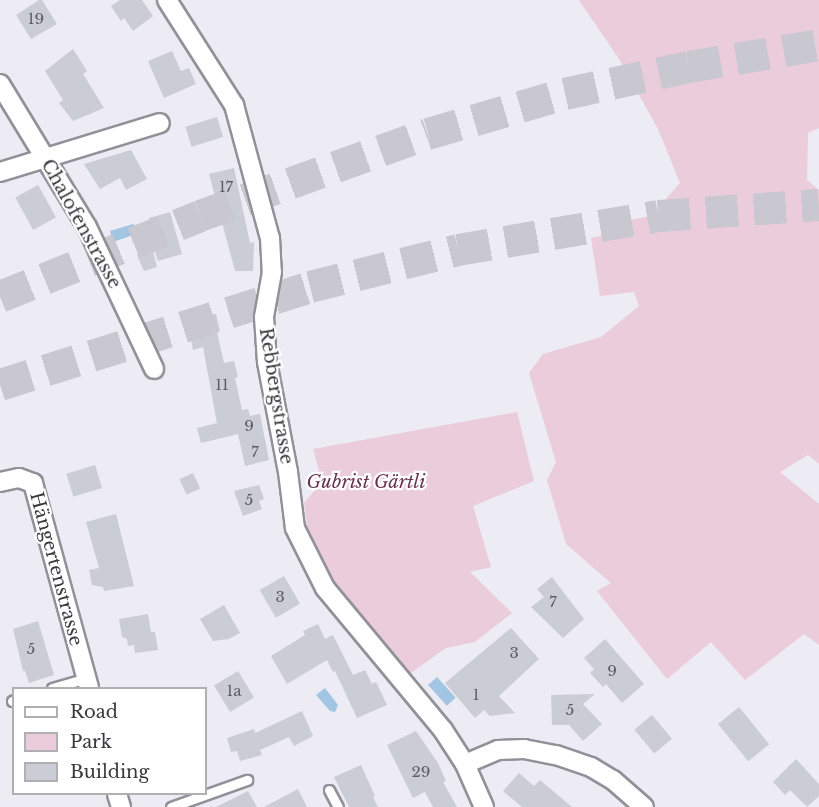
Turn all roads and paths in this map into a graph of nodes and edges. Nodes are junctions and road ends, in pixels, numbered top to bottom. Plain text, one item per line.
1 (166, 0) edge
2 (0, 84) edge
3 (160, 123) dead end
4 (44, 158) junction
5 (0, 172) edge
6 (154, 369) dead end
7 (0, 482) edge
8 (88, 683) edge
9 (59, 687) edge
10 (465, 764) junction
11 (247, 780) dead end
12 (329, 790) dead end
13 (207, 794) edge
14 (205, 795) edge
15 (171, 807) edge
16 (338, 807) edge
17 (484, 807) edge
18 (644, 807) edge

1 - 10 street, Rebbergstrasse
2 - 4 street, Chalofenstrasse
3 - 4 street
4 - 5 street
4 - 6 street, Chalofenstrasse
7 - 8 street, Hängertenstrasse
8 - 9 lane
10 - 17 street, Rebbergstrasse
10 - 18 street
11 - 13 lane
12 - 16 lane
14 - 15 lane

